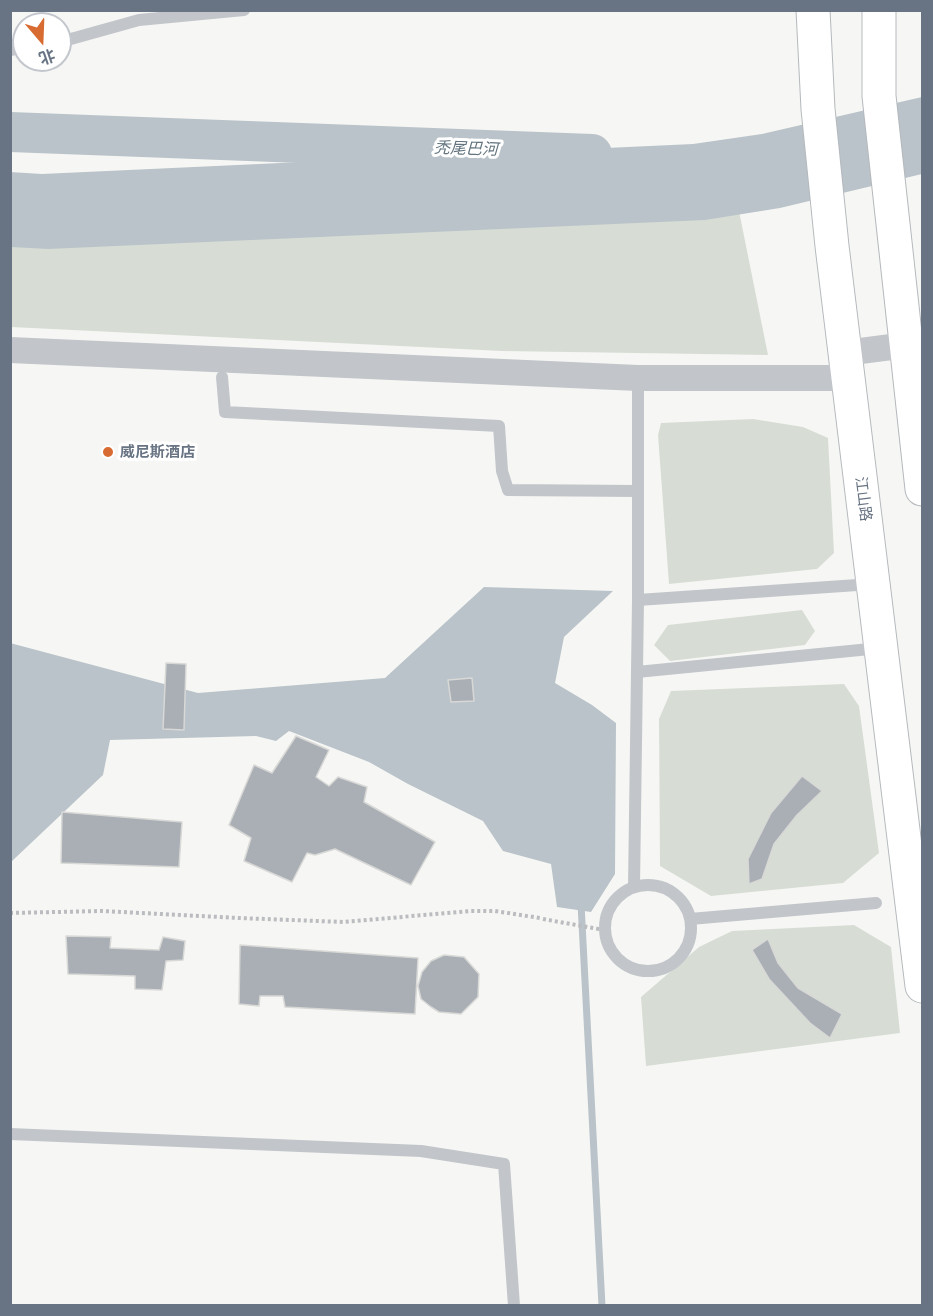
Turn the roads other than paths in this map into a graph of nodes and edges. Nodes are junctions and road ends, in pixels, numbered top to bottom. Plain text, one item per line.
1 (244, 10) edge
2 (813, 10) edge
3 (879, 10) edge
4 (72, 39) edge
5 (914, 344) edge
6 (10, 350) edge
7 (846, 366) junction
8 (222, 377) dead end
9 (638, 378) junction
10 (922, 489) edge
11 (638, 491) junction
12 (873, 584) junction
13 (638, 600) junction
14 (881, 648) junction
15 (637, 672) junction
16 (634, 887) junction
17 (876, 903) dead end
18 (690, 919) junction
19 (922, 986) edge
20 (10, 1134) edge
21 (514, 1305) edge

1 - 4 lane
2 - 7 main road, 江山路
3 - 5 main road
5 - 7 street
5 - 10 main road
6 - 9 street
7 - 9 street
7 - 12 main road, 江山路
8 - 11 lane
9 - 11 lane
11 - 13 lane
12 - 13 lane
12 - 14 main road, 江山路
13 - 15 lane
14 - 15 lane
14 - 19 main road, 江山路
15 - 16 lane
16 - 18 lane
16 - 18 lane
17 - 18 lane
20 - 21 lane

